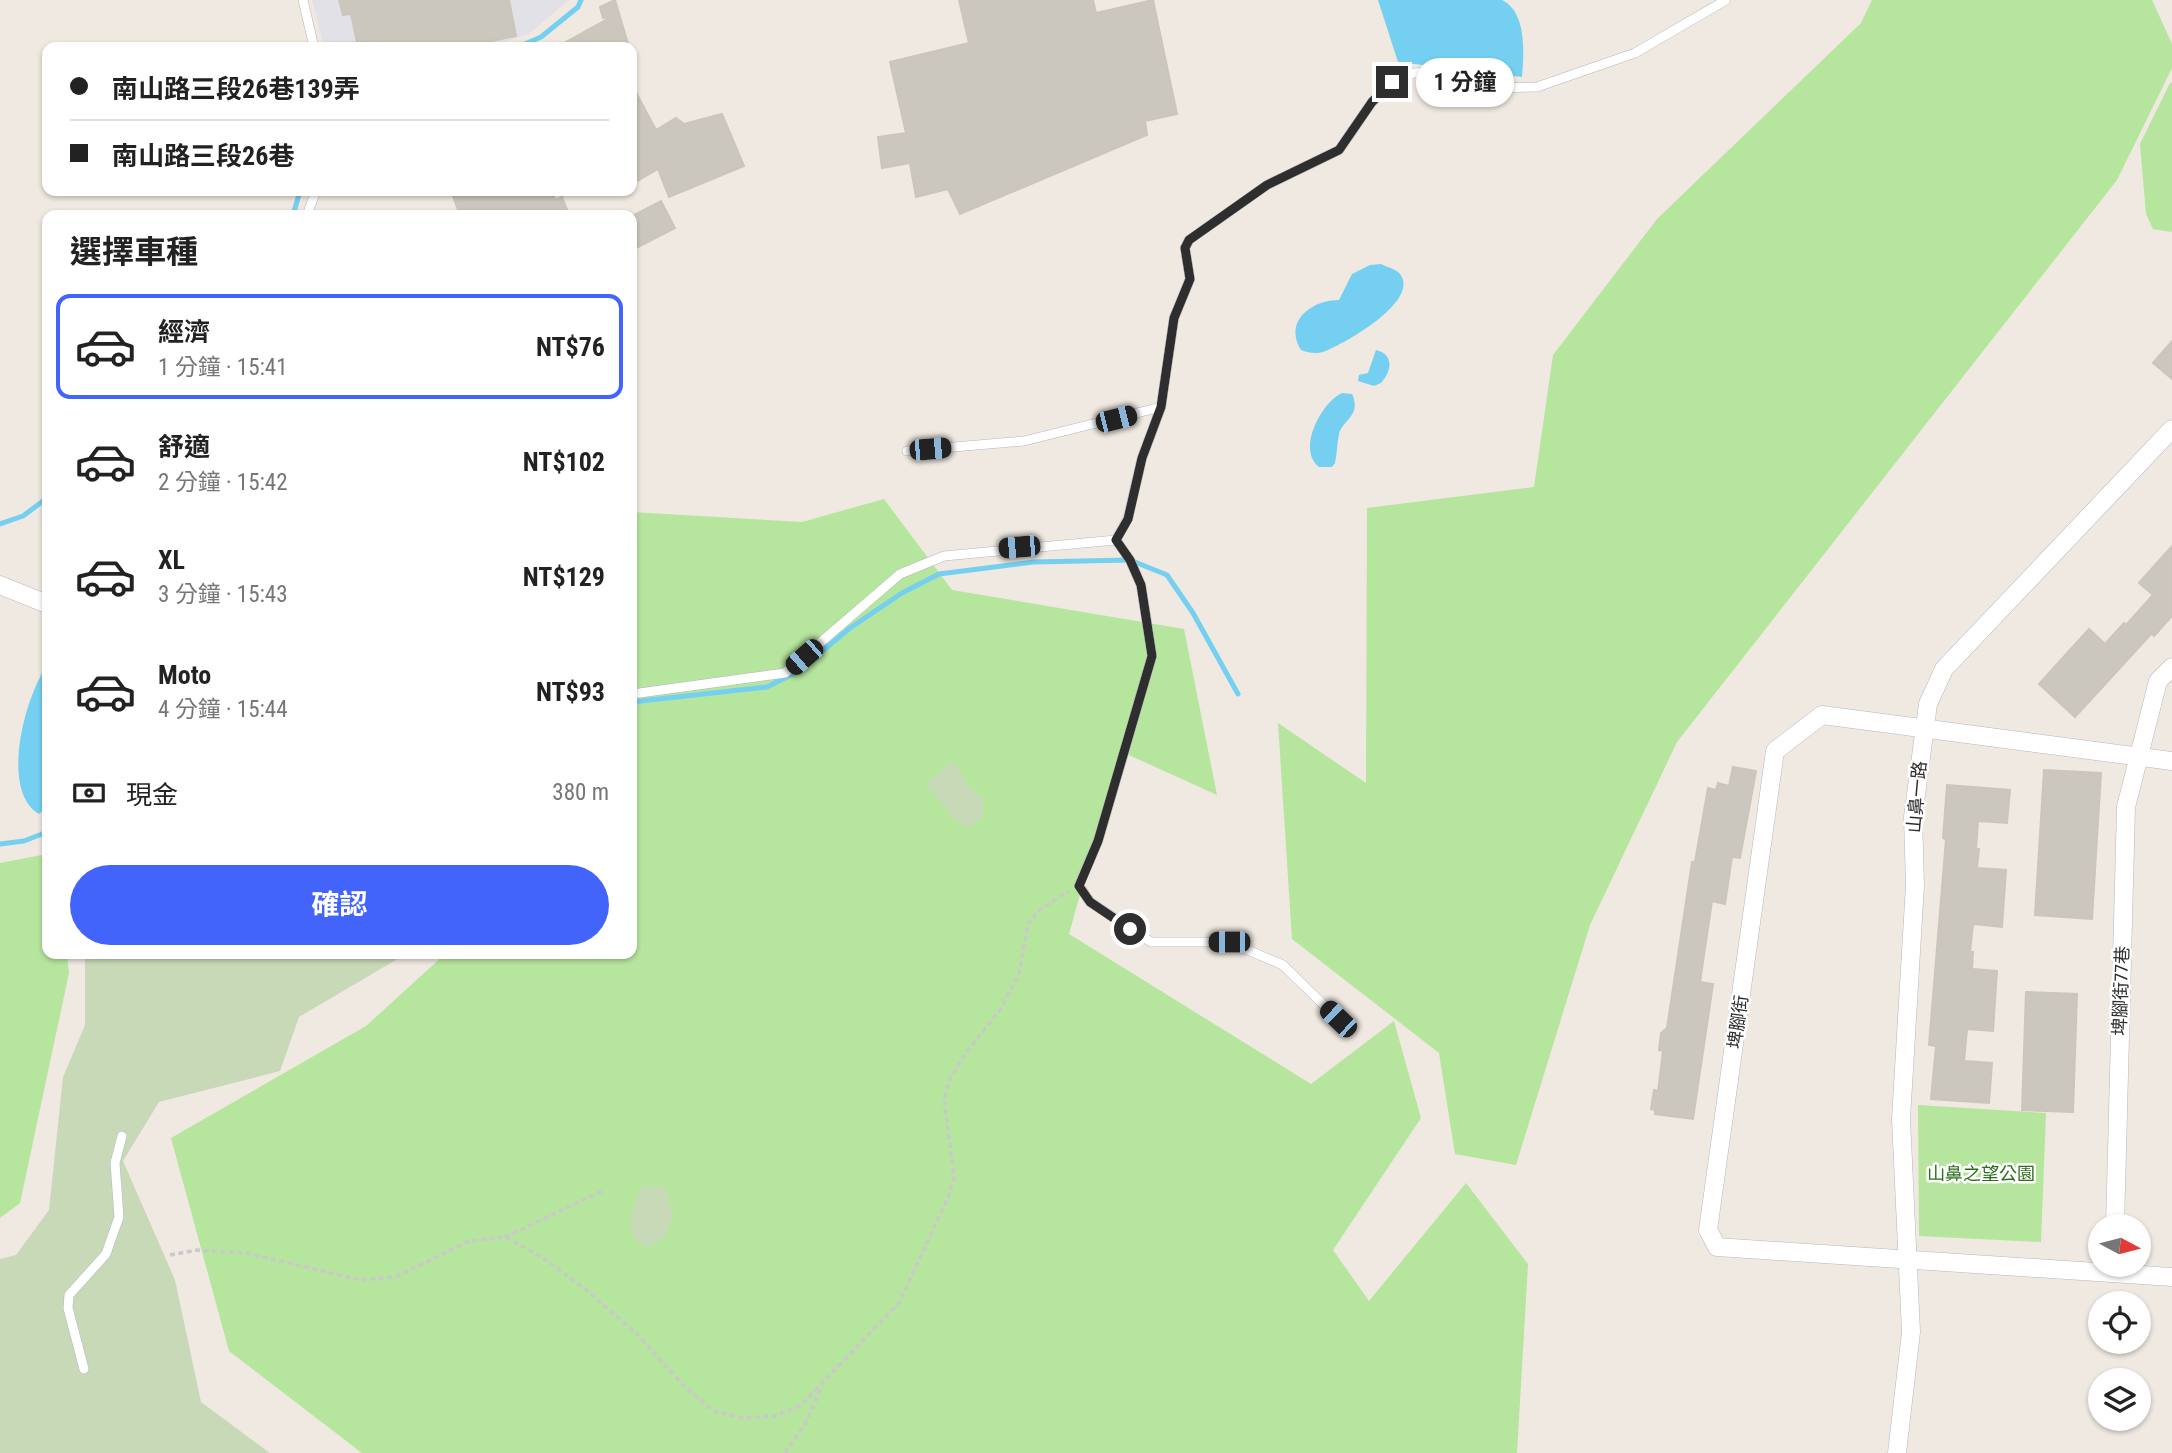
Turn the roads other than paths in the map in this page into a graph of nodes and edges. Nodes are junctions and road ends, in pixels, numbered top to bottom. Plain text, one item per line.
1 (303, 0) edge
2 (1726, 0) edge
3 (313, 42) edge
4 (1161, 407) junction
5 (2172, 429) edge
6 (907, 451) dead end
7 (1116, 540) junction
8 (0, 585) edge
9 (42, 602) edge
10 (2172, 667) edge
11 (637, 693) edge
12 (1924, 729) junction
13 (2137, 756) junction
14 (2172, 761) edge
15 (1338, 1019) dead end
16 (122, 1136) dead end
17 (2115, 1214) edge
18 (1907, 1259) junction
19 (2088, 1268) edge
20 (2151, 1274) edge
21 (2172, 1277) edge
22 (84, 1369) dead end
23 (1897, 1453) edge

1 - 3 lane
2 - 4 lane
4 - 6 lane
4 - 7 lane
5 - 12 street, 山鼻一路
7 - 11 lane
7 - 15 lane
8 - 9 street
10 - 13 street, 埤腳街77巷
12 - 13 street, 埤腳街
12 - 18 street, 山鼻一路
12 - 18 street, 埤腳街
13 - 14 street, 埤腳街
13 - 17 street, 埤腳街77巷
16 - 22 lane
18 - 19 street, 埤腳街
18 - 23 street, 山鼻一路
20 - 21 street, 埤腳街

